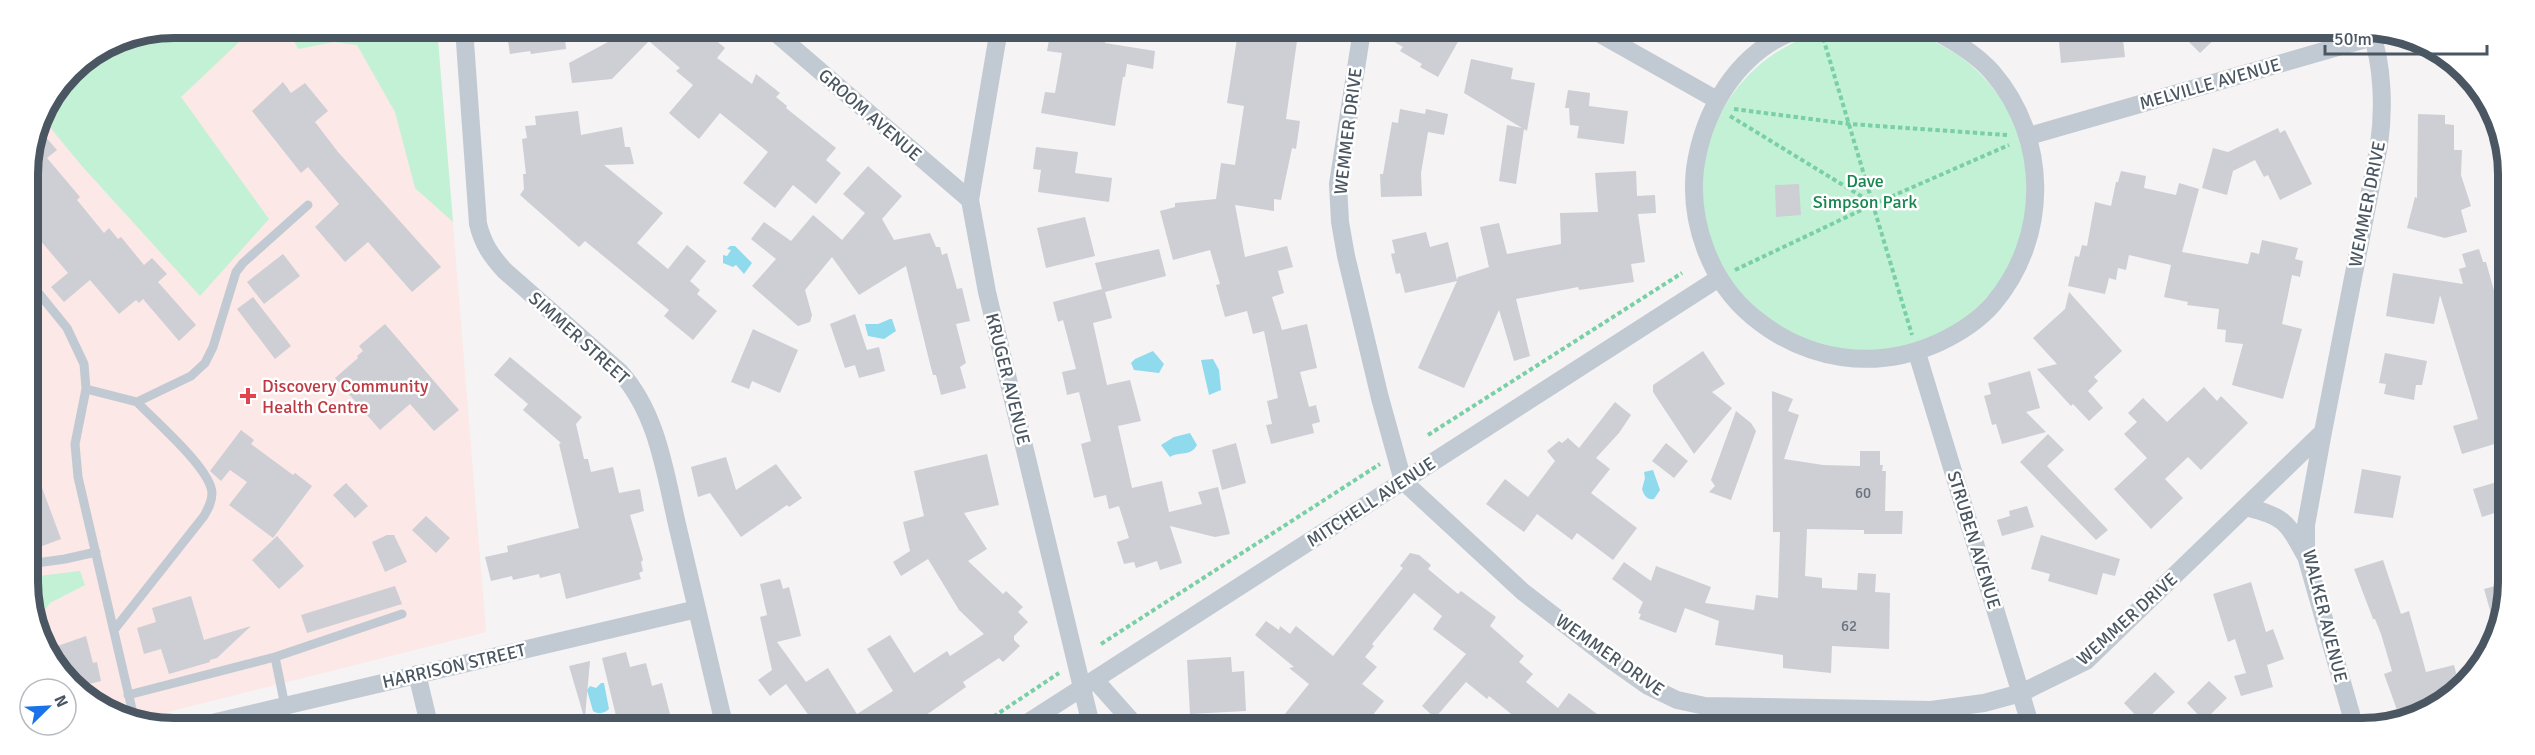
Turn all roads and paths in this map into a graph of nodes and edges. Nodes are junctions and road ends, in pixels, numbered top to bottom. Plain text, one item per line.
1 (465, 38) edge
2 (782, 38) edge
3 (997, 38) edge
4 (1361, 38) edge
5 (1606, 38) edge
6 (1782, 38) edge
7 (1823, 38) edge
8 (1948, 38) edge
9 (2364, 38) edge
10 (2378, 39) edge
11 (1715, 103) junction
12 (1849, 124) junction
13 (2029, 136) junction
14 (970, 200) junction
15 (1874, 204) junction
16 (308, 205) dead end
17 (1682, 273) dead end
18 (1719, 278) junction
19 (38, 292) edge
20 (1917, 352) junction
21 (86, 389) junction
22 (137, 402) junction
23 (2323, 432) junction
24 (1428, 435) dead end
25 (1381, 463) dead end
26 (1404, 481) junction
27 (2246, 507) junction
28 (96, 552) junction
29 (2306, 556) junction
30 (38, 563) edge
31 (697, 609) junction
32 (402, 614) dead end
33 (114, 630) junction
34 (1101, 644) dead end
35 (275, 657) junction
36 (1059, 673) dead end
37 (417, 674) junction
38 (1089, 684) junction
39 (2021, 693) junction
40 (129, 695) junction
41 (285, 706) junction
42 (133, 711) edge
43 (2028, 717) edge
44 (2352, 717) edge
45 (234, 718) edge
46 (428, 718) edge
47 (723, 718) edge
48 (992, 718) edge
49 (1036, 718) edge
50 (1091, 718) edge
51 (1127, 718) edge

1 - 31 street, SIMMER STREET
2 - 14 street, GROOM AVENUE
3 - 14 street, KRUGER AVENUE
4 - 26 street, WEMMER DRIVE
5 - 11 street
6 - 11 street
7 - 12 path
8 - 13 street
9 - 13 street, MELVILLE AVENUE
10 - 23 street, WEMMER DRIVE
11 - 12 path
11 - 15 path
11 - 18 street
12 - 13 path
12 - 15 path
13 - 15 path
13 - 20 street
14 - 38 street, KRUGER AVENUE
15 - 18 path
15 - 20 path
16 - 22 lane
17 - 24 path
18 - 20 street
18 - 26 street, MITCHELL AVENUE
19 - 21 lane
20 - 39 street, STRUBEN AVENUE
21 - 22 lane
21 - 28 lane
22 - 33 lane
23 - 27 street, WEMMER DRIVE
23 - 29 street, WALKER AVENUE
25 - 34 path
26 - 38 street, MITCHELL AVENUE
26 - 39 street, WEMMER DRIVE
27 - 29 street
27 - 39 street, WEMMER DRIVE
28 - 30 lane
28 - 33 lane
29 - 44 street, WALKER AVENUE
31 - 37 street, HARRISON STREET
31 - 47 street, SIMMER STREET
32 - 35 lane
33 - 40 lane
35 - 40 lane
35 - 41 lane
36 - 48 path
37 - 41 street, HARRISON STREET
37 - 46 street
38 - 49 street, MITCHELL AVENUE
38 - 50 street, KRUGER AVENUE
38 - 51 street
39 - 43 street, STRUBEN AVENUE
40 - 42 lane
41 - 45 street, HARRISON STREET

